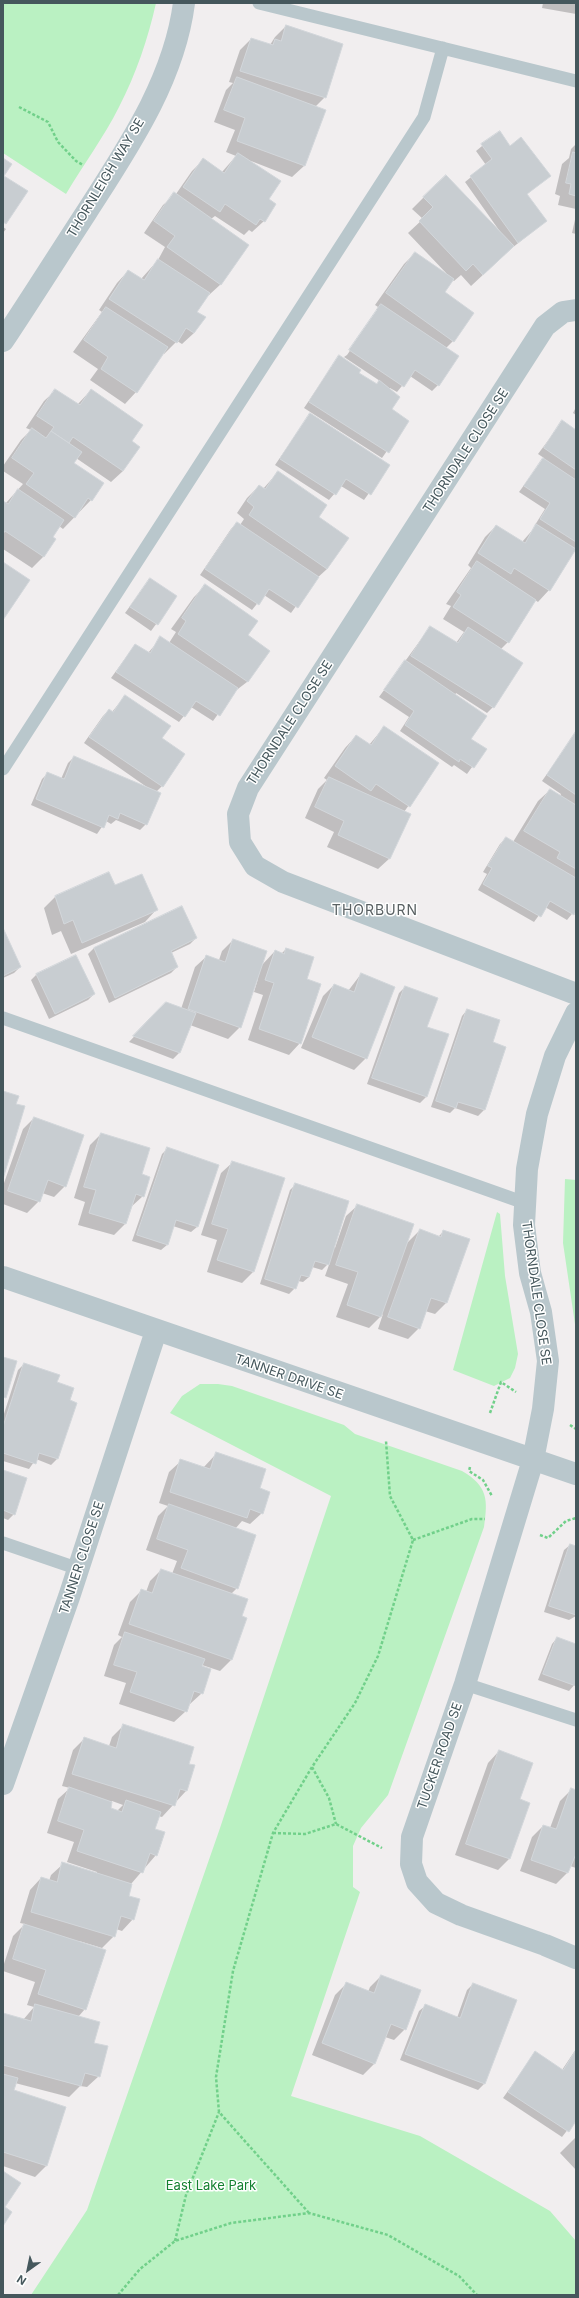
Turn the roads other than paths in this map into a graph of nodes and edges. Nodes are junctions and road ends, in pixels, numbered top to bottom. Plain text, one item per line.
1 (184, 3) edge
2 (259, 3) edge
3 (443, 48) junction
4 (576, 81) edge
5 (576, 310) edge
6 (3, 341) edge
7 (3, 769) edge
8 (576, 994) edge
9 (576, 1013) edge
10 (3, 1018) edge
11 (525, 1203) junction
12 (3, 1277) edge
13 (156, 1331) junction
14 (533, 1460) junction
15 (576, 1474) edge
16 (3, 1543) edge
17 (79, 1569) junction
18 (465, 1684) junction
19 (576, 1720) edge
20 (3, 1784) edge
21 (576, 1958) edge

1 - 6 street, THORNLEIGH WAY SE
2 - 3 lane
3 - 4 lane
3 - 7 lane
5 - 8 street, THORNDALE CLOSE SE
9 - 11 street, THORNDALE CLOSE SE
10 - 11 lane
11 - 14 street, THORNDALE CLOSE SE
12 - 13 street, TANNER DRIVE SE
13 - 14 street, TANNER DRIVE SE
13 - 17 street, TANNER CLOSE SE
14 - 15 street, TANNER DRIVE SE
14 - 18 street, TUCKER ROAD SE
16 - 17 lane
17 - 20 street, TANNER CLOSE SE
18 - 19 lane
18 - 21 street, TUCKER ROAD SE

